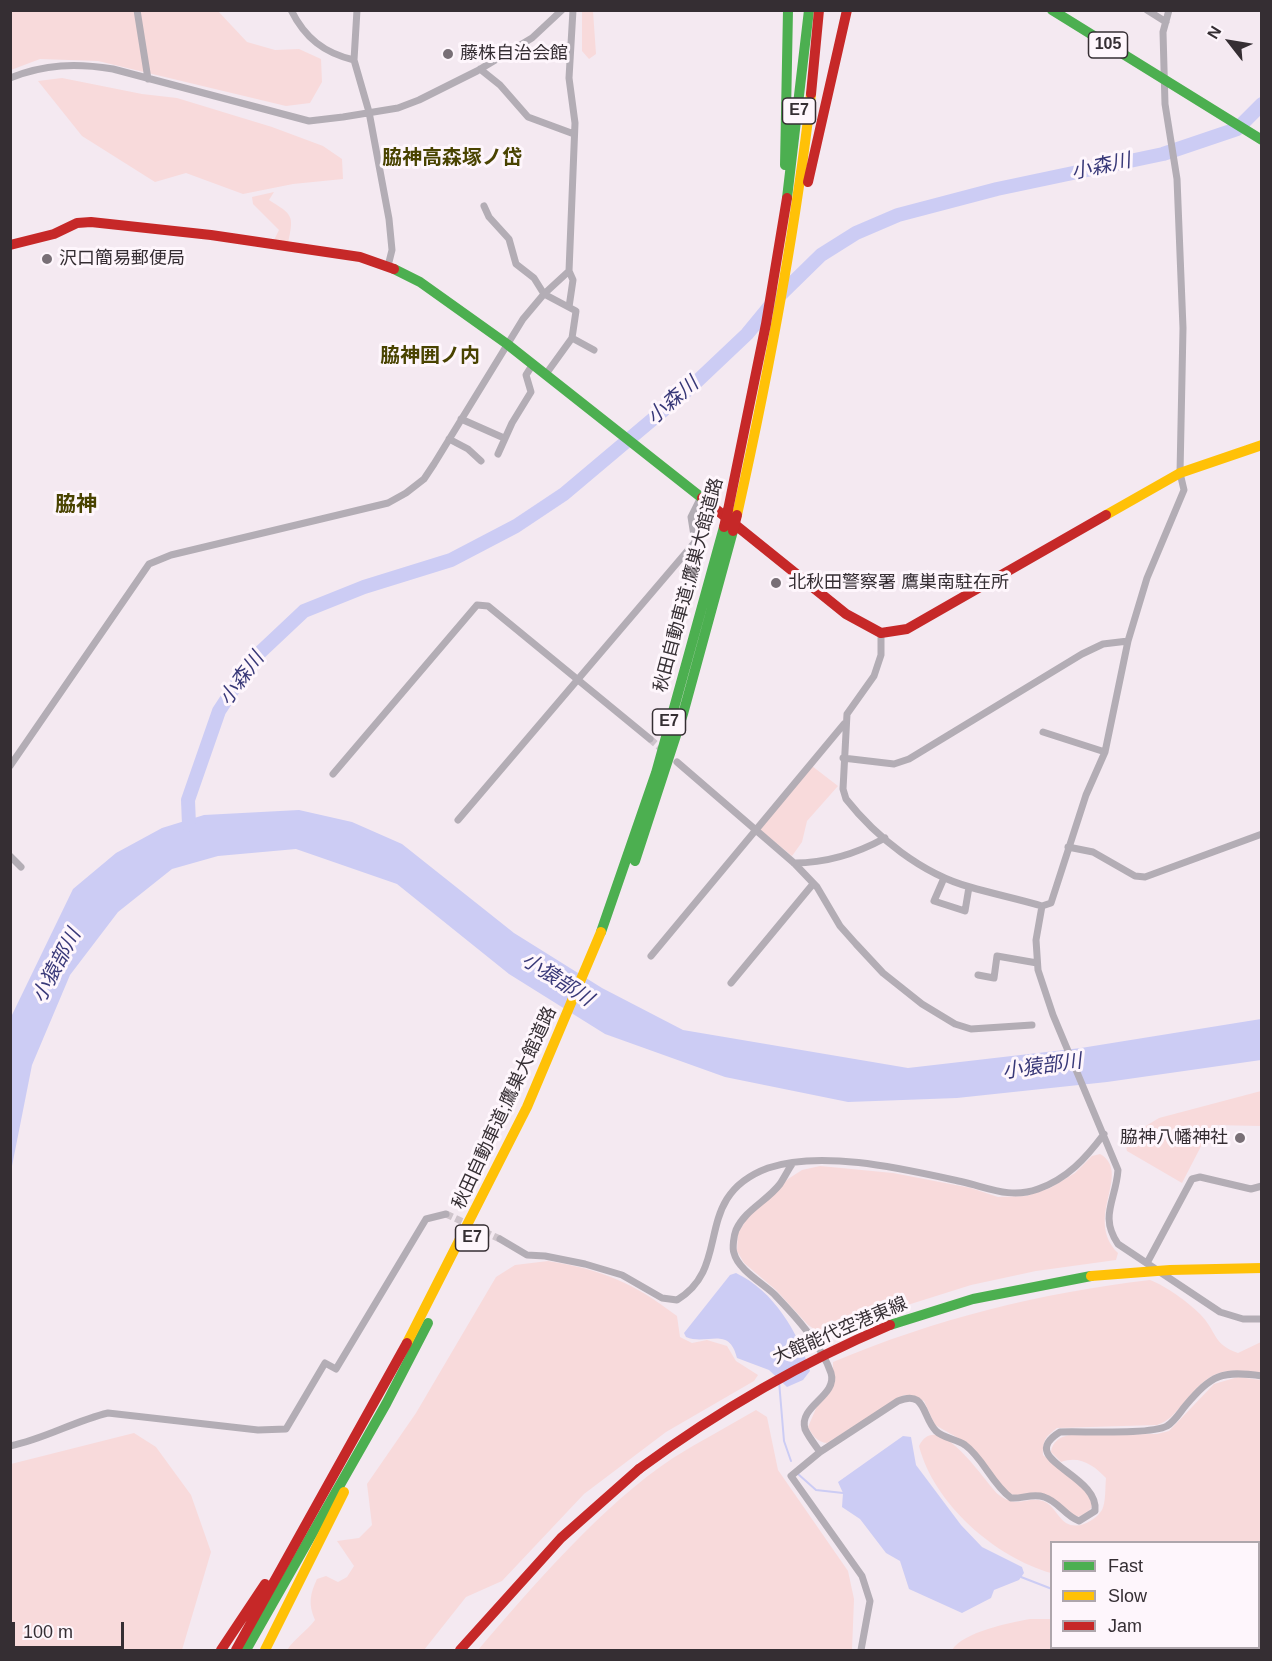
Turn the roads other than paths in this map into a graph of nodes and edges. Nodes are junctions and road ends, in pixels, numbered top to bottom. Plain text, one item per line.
1 (137, 10) edge
2 (291, 10) edge
3 (357, 10) edge
4 (562, 10) edge
5 (573, 10) edge
6 (788, 10) edge
7 (809, 10) edge
8 (819, 10) edge
9 (847, 10) edge
10 (1052, 10) edge
11 (1147, 10) edge
12 (1169, 10) edge
13 (1166, 22) junction
14 (354, 60) junction
15 (480, 69) junction
16 (10, 78) edge
17 (148, 79) junction
18 (1164, 79) junction
19 (369, 112) junction
20 (574, 134) junction
21 (1262, 140) edge
22 (484, 206) dead end
23 (801, 206) junction
24 (784, 211) junction
25 (10, 245) edge
26 (388, 266) junction
27 (569, 272) junction
28 (544, 294) junction
29 (568, 307) junction
30 (572, 338) junction
31 (507, 344) junction
32 (594, 350) dead end
33 (533, 364) junction
34 (546, 374) junction
35 (461, 419) junction
36 (504, 438) junction
37 (449, 439) junction
38 (1262, 445) edge
39 (498, 454) dead end
40 (481, 461) dead end
41 (1180, 472) junction
42 (701, 497) junction
43 (733, 512) junction
44 (881, 633) junction
45 (1128, 641) junction
46 (577, 679) junction
47 (844, 724) junction
48 (1043, 732) dead end
49 (650, 740) tunnel mouth
50 (1105, 752) junction
51 (843, 758) junction
52 (677, 762) dead end
53 (10, 766) edge
54 (333, 774) dead end
55 (458, 820) dead end
56 (754, 830) junction
57 (1262, 834) edge
58 (885, 838) junction
59 (1068, 847) junction
60 (10, 856) edge
61 (794, 863) junction
62 (21, 867) dead end
63 (944, 878) junction
64 (813, 884) junction
65 (969, 887) junction
66 (1042, 906) junction
67 (651, 956) dead end
68 (1037, 963) junction
69 (978, 975) dead end
70 (731, 983) dead end
71 (1032, 1025) dead end
72 (549, 1067) junction
73 (1104, 1134) junction
74 (792, 1164) junction
75 (1262, 1186) edge
76 (446, 1214) dead end
77 (500, 1239) tunnel mouth
78 (1147, 1263) junction
79 (1262, 1268) edge
80 (1262, 1319) edge
81 (395, 1367) junction
82 (1262, 1376) edge
83 (386, 1404) junction
84 (10, 1446) edge
85 (820, 1452) junction
86 (221, 1650) edge
87 (236, 1650) edge
88 (246, 1650) edge
89 (265, 1650) edge
90 (460, 1650) edge
91 (861, 1650) edge

1 - 17 street
2 - 14 street
3 - 14 street
4 - 15 street
5 - 20 street
6 - 24 main road
7 - 24 main road, E7
8 - 23 main road, E7
9 - 23 main road
10 - 18 main road, 105
11 - 13 street
12 - 13 street
13 - 18 street
14 - 19 street
15 - 19 street
15 - 20 street
16 - 17 street
17 - 19 street
18 - 21 main road, 105
18 - 41 street
19 - 26 street
20 - 27 street
22 - 28 street
23 - 43 main road, 秋田自動車道;鷹巣大館道路 / E7
24 - 43 main road, 秋田自動車道;鷹巣大館道路 / E7
25 - 26 main road
26 - 31 main road
27 - 28 street
27 - 29 street
28 - 29 street
28 - 31 street
29 - 30 street
30 - 32 street
30 - 34 street
31 - 33 main road
31 - 35 street
33 - 34 main road
33 - 36 street
34 - 42 main road
35 - 36 street
35 - 37 street
36 - 39 street
37 - 40 street
37 - 53 street
38 - 41 main road
41 - 44 main road
41 - 45 street
42 - 44 main road
42 - 46 street
43 - 72 main road, 秋田自動車道;鷹巣大館道路 / E7, bridge
44 - 47 street
45 - 50 street
45 - 51 street
46 - 49 street
46 - 54 street
46 - 55 street
47 - 51 street
47 - 56 street
48 - 50 street
50 - 59 street
51 - 58 street
52 - 56 street
56 - 61 street
56 - 67 street
57 - 59 street
58 - 61 street
58 - 63 street
59 - 66 street
60 - 62 street
61 - 64 street
63 - 65 street
63 - 65 street
64 - 70 street
64 - 71 street
65 - 66 street
66 - 68 street
68 - 69 street
68 - 73 street
72 - 81 main road, 秋田自動車道;鷹巣大館道路 / E7
72 - 83 main road, 秋田自動車道;鷹巣大館道路 / E7
73 - 74 street
73 - 78 street
74 - 77 street
74 - 85 street
75 - 78 street
76 - 84 street
78 - 80 street
79 - 90 main road, 大館能代空港東線, bridge
81 - 86 main road
81 - 87 main road, 秋田自動車道;鷹巣大館道路 / E7
82 - 85 street
83 - 88 main road, 秋田自動車道;鷹巣大館道路 / E7
83 - 89 main road
85 - 91 street

